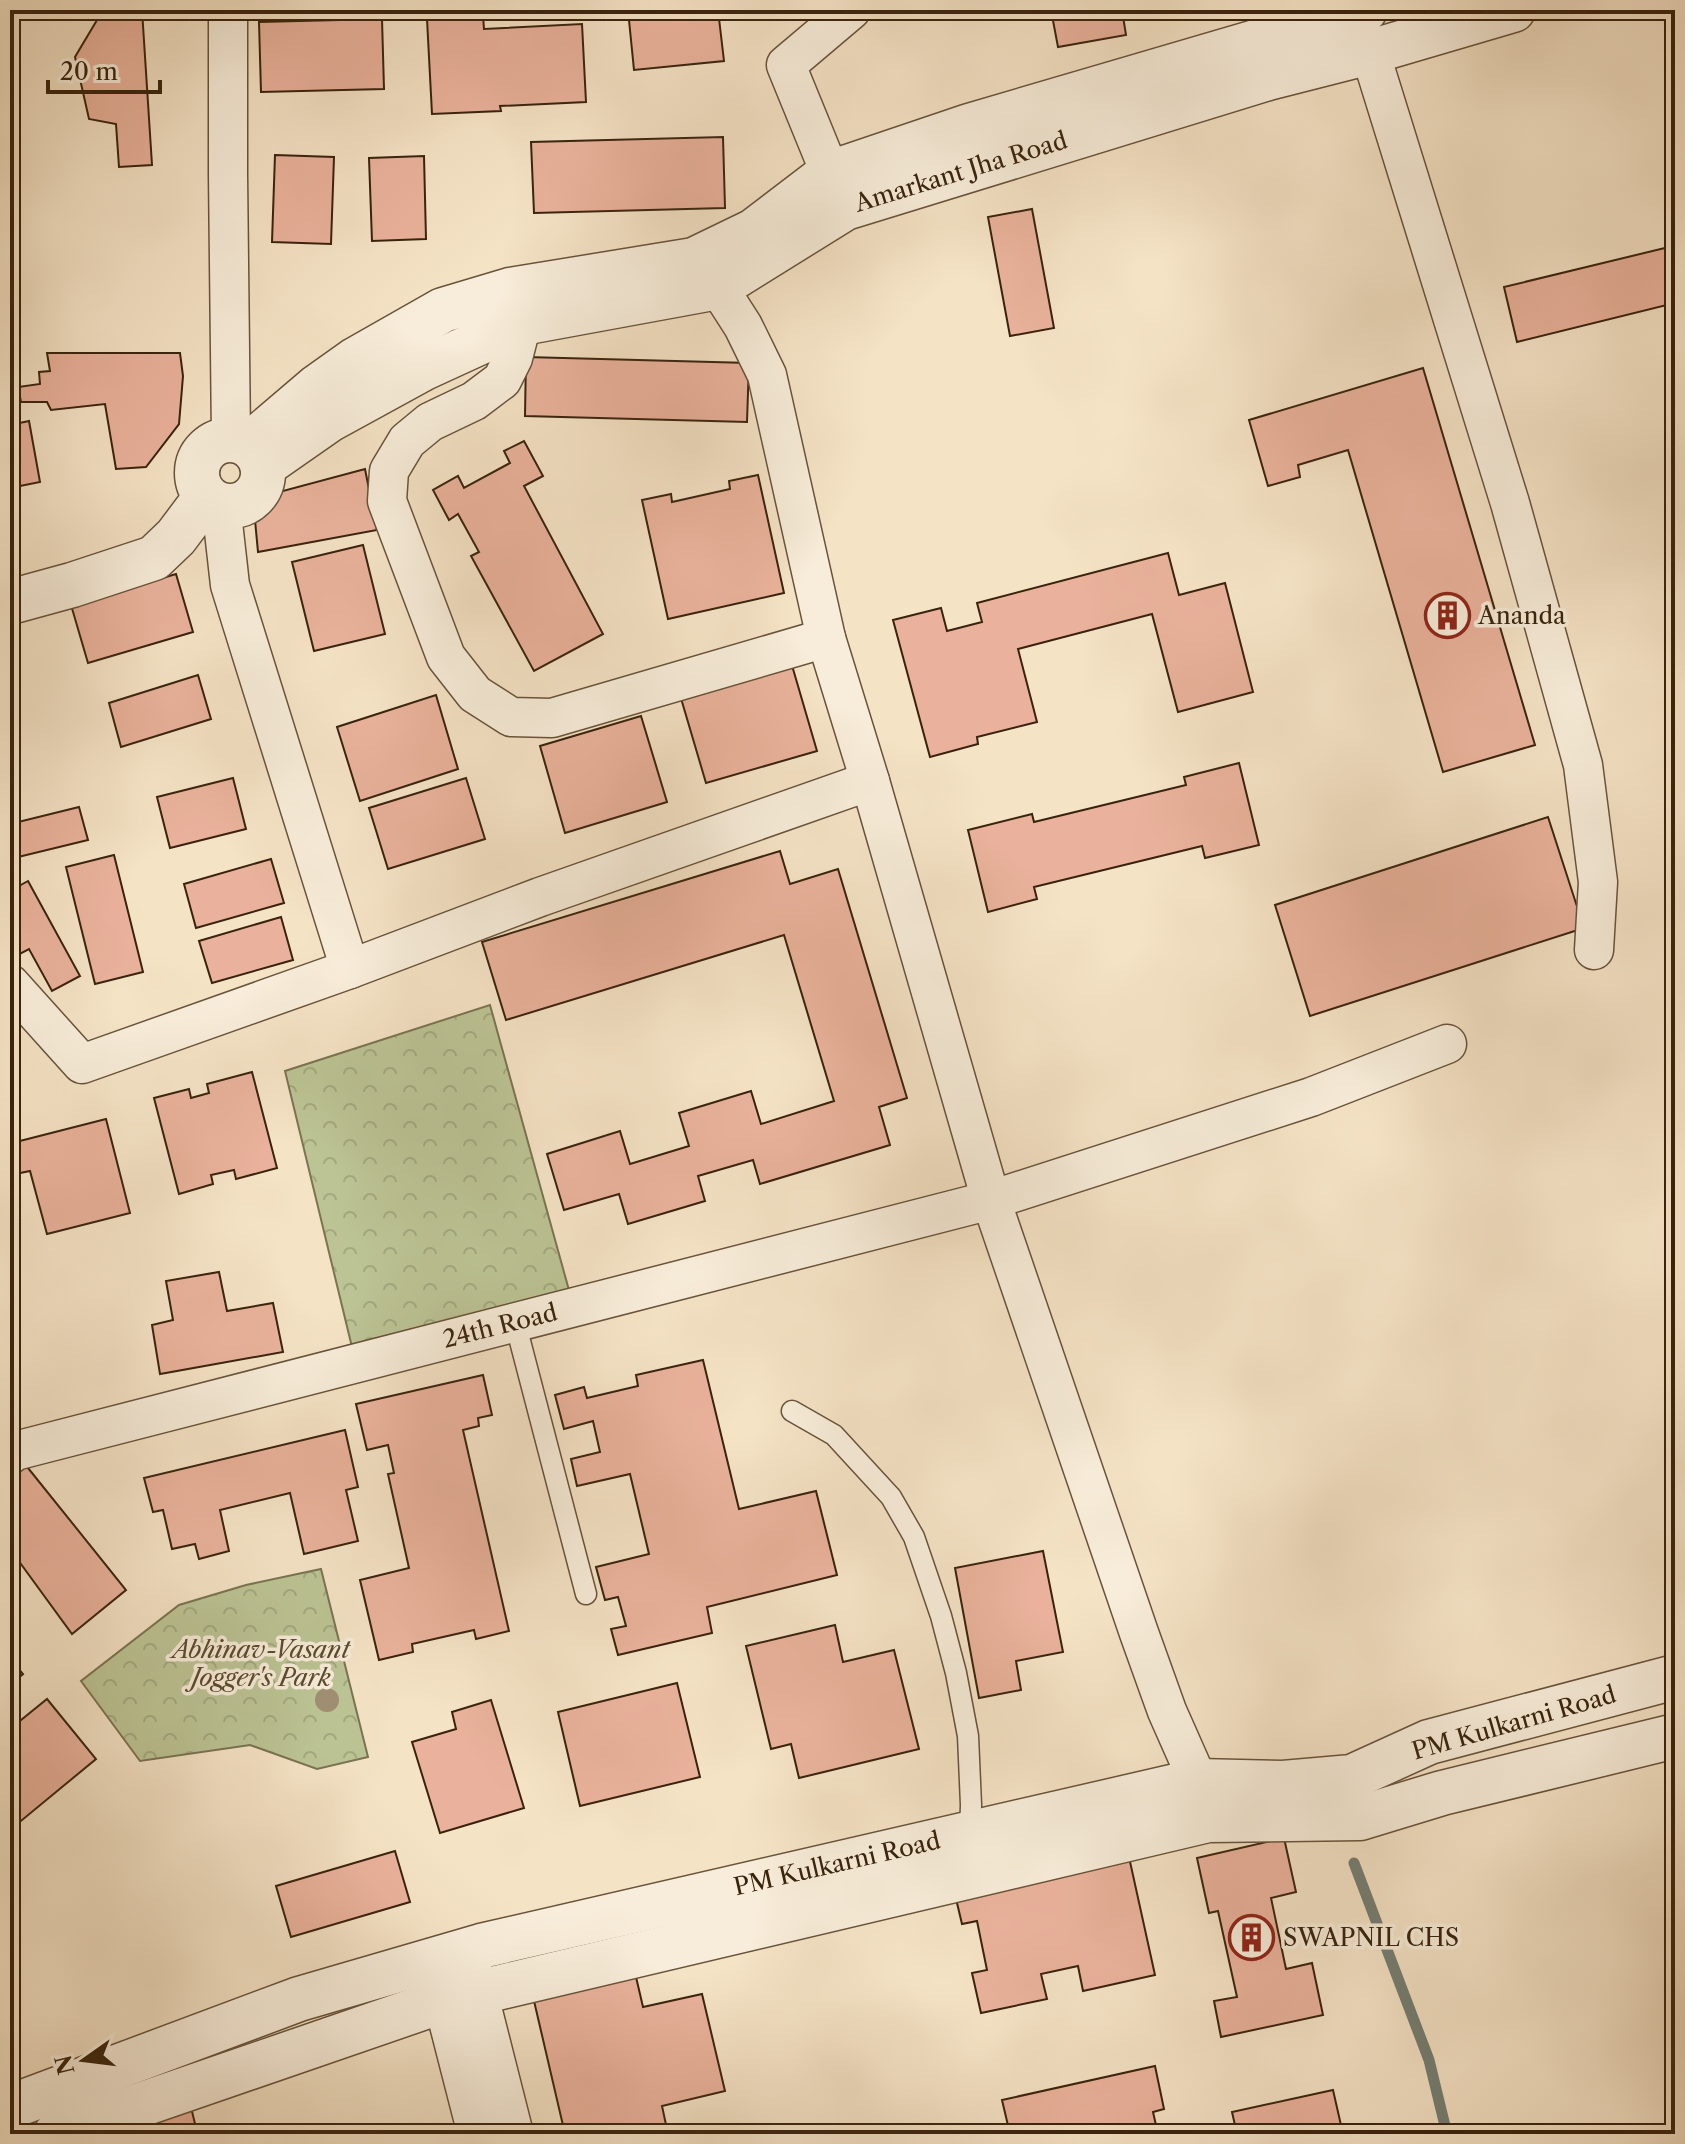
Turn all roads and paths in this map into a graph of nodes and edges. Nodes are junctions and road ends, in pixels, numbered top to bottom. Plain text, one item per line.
1 (228, 10) edge
2 (851, 10) edge
3 (1365, 10) edge
4 (1510, 10) edge
5 (1370, 52) junction
6 (838, 190) junction
7 (706, 273) junction
8 (522, 323) junction
9 (248, 450) junction
10 (208, 495) junction
11 (10, 573) edge
12 (10, 602) edge
13 (826, 638) junction
14 (870, 781) junction
15 (1594, 950) dead end
16 (350, 969) junction
17 (10, 984) edge
18 (1447, 1044) dead end
19 (991, 1200) junction
20 (515, 1322) junction
21 (792, 1411) dead end
22 (10, 1455) edge
23 (586, 1594) dead end
24 (1675, 1677) edge
25 (1675, 1736) edge
26 (1203, 1800) junction
27 (970, 1834) junction
28 (455, 1976) junction
29 (10, 2107) edge
30 (56, 2134) edge
31 (477, 2134) edge
32 (514, 2134) edge

1 - 9 street
2 - 6 street
3 - 6 street, Amarkant Jha Road
4 - 5 street, Amarkant Jha Road
5 - 6 street, Amarkant Jha Road
5 - 15 street
6 - 7 street, Amarkant Jha Road
7 - 8 street, Amarkant Jha Road
7 - 9 street, Amarkant Jha Road
7 - 13 street
8 - 9 street, Amarkant Jha Road
8 - 13 street
9 - 10 street
9 - 10 street
10 - 11 street
10 - 12 street
10 - 16 street
13 - 14 street
14 - 16 street
14 - 19 street
16 - 17 street
18 - 19 street, 24th Road
19 - 20 street, 24th Road
19 - 26 street
20 - 22 street, 24th Road
20 - 23 lane
21 - 27 lane
24 - 26 street, PM Kulkarni Road
25 - 26 street, PM Kulkarni Road
26 - 27 street, PM Kulkarni Road
26 - 28 street, PM Kulkarni Road
27 - 28 street, PM Kulkarni Road
28 - 29 street, PM Kulkarni Road
28 - 30 street, PM Kulkarni Road
28 - 31 street
28 - 32 street

